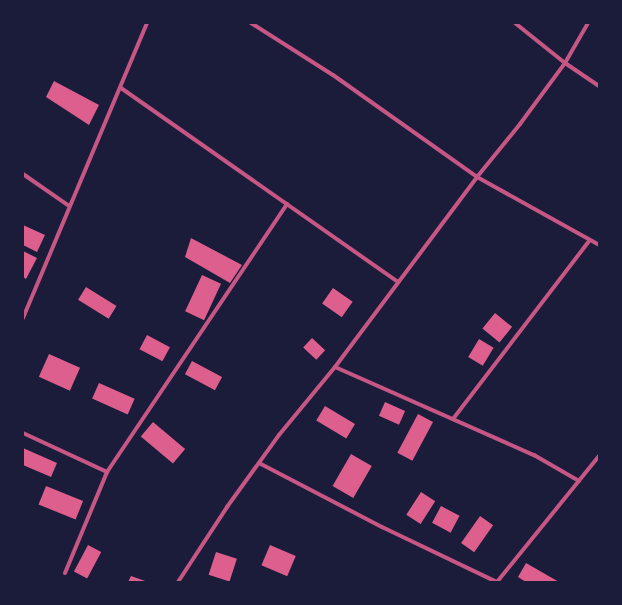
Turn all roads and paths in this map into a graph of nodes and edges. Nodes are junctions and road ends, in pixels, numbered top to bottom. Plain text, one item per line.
1 (147, 23) edge
2 (251, 23) edge
3 (515, 23) edge
4 (588, 23) edge
5 (564, 63) junction
6 (599, 86) edge
7 (120, 88) junction
8 (23, 174) edge
9 (477, 177) junction
10 (287, 204) junction
11 (69, 206) junction
12 (590, 240) junction
13 (599, 245) edge
14 (398, 282) junction
15 (23, 318) edge
16 (335, 367) junction
17 (454, 419) junction
18 (23, 433) edge
19 (599, 456) edge
20 (259, 463) junction
21 (107, 472) junction
22 (579, 481) junction
23 (65, 573) dead end
24 (178, 582) edge
25 (497, 582) edge

1 - 7 street
2 - 9 street
3 - 5 street
4 - 5 street
5 - 6 street
5 - 9 street
7 - 10 street
7 - 11 street
8 - 11 street
9 - 12 street
9 - 14 street
10 - 14 street
10 - 21 street
11 - 15 street
12 - 13 street
12 - 17 street
14 - 16 street
16 - 17 street
16 - 20 street
17 - 22 street
18 - 21 street
19 - 22 street
20 - 24 street
20 - 25 street
21 - 23 street
22 - 25 street

